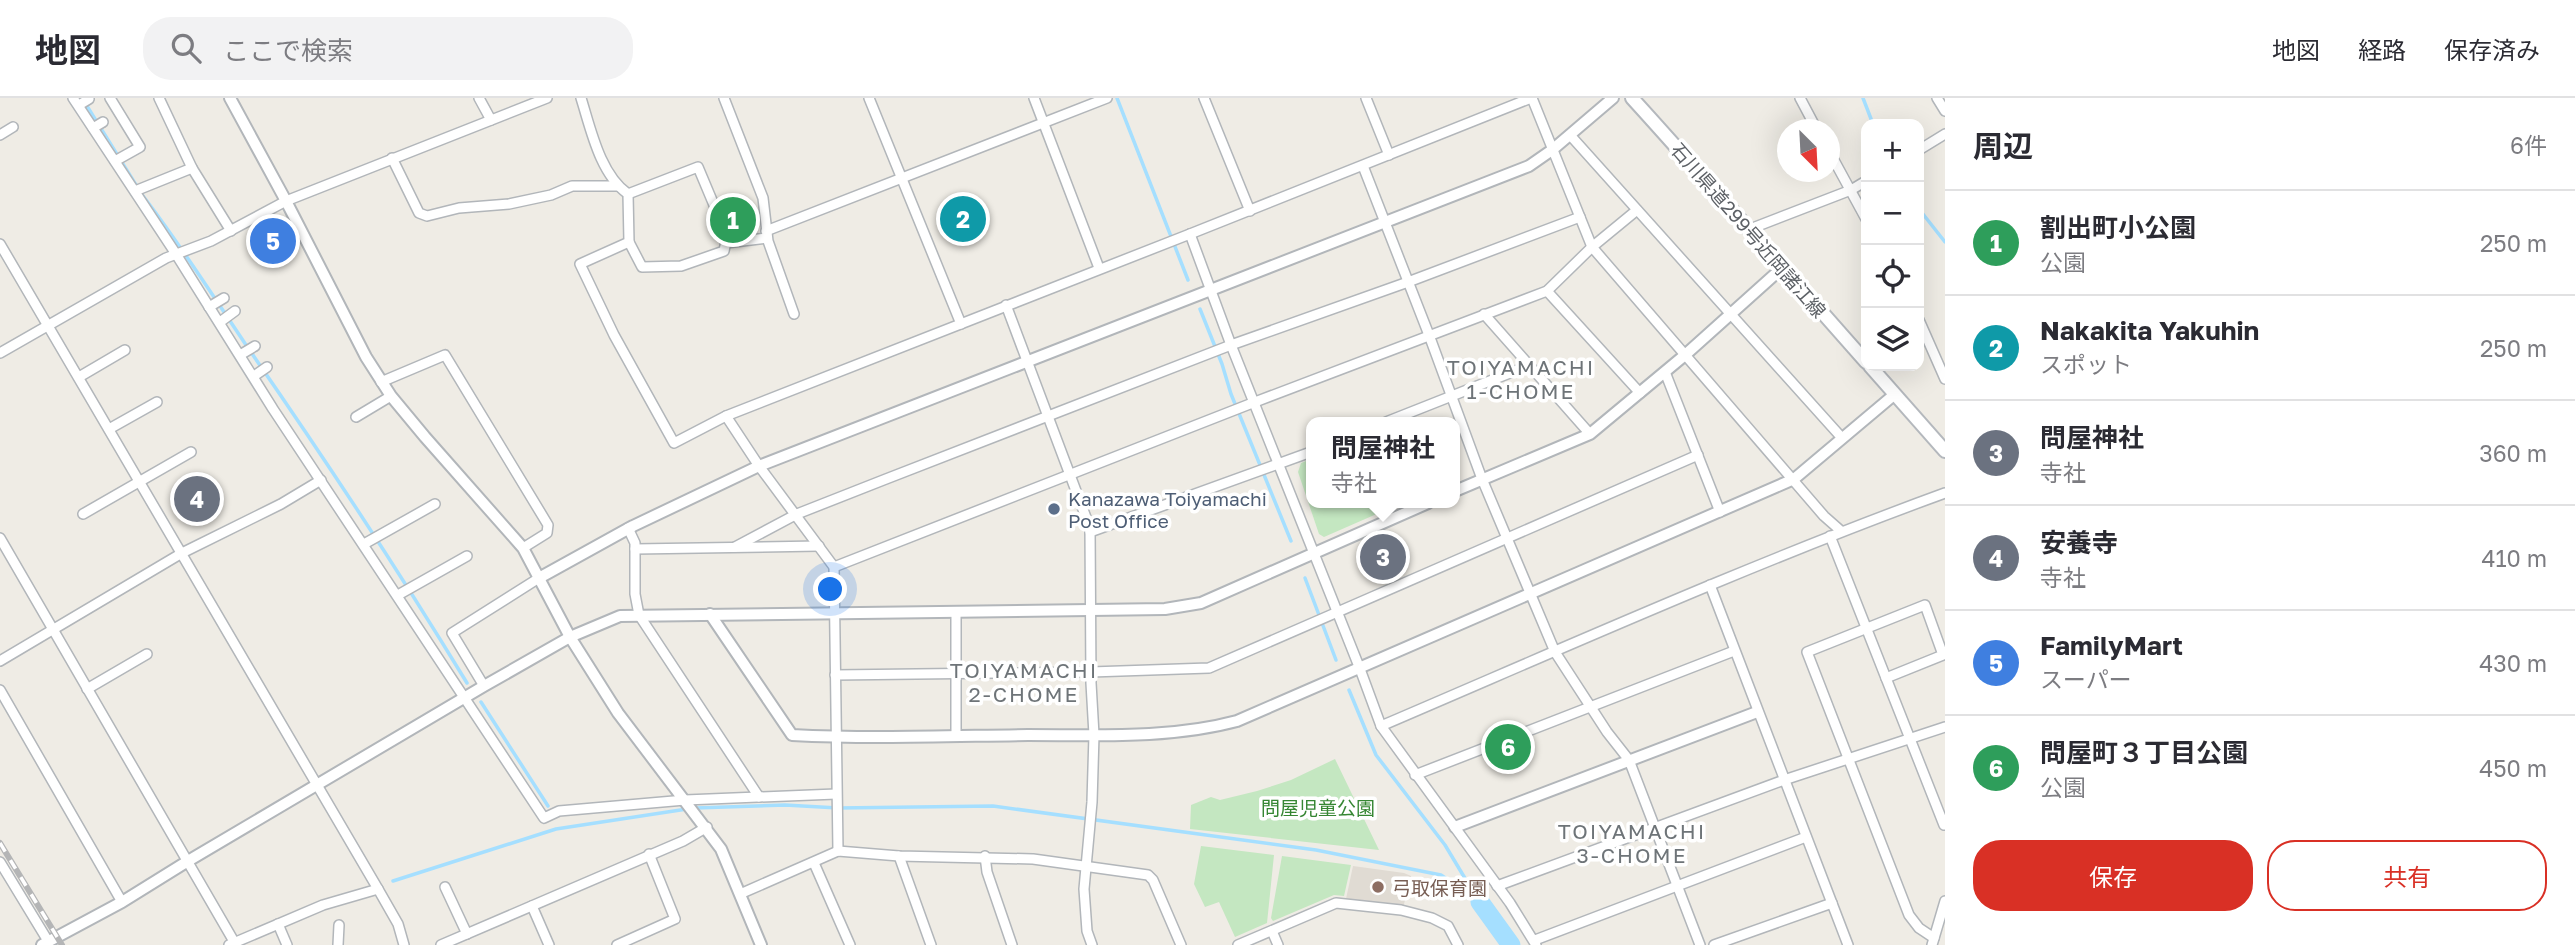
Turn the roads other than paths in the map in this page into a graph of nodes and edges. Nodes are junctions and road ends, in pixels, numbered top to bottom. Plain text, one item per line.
1 (110, 98) edge
2 (159, 98) edge
3 (230, 98) edge
4 (479, 98) edge
5 (547, 98) edge
6 (581, 98) edge
7 (724, 98) edge
8 (869, 98) edge
9 (1034, 98) edge
10 (1107, 98) edge
11 (1204, 98) edge
12 (1366, 98) edge
13 (1531, 98) edge
14 (1613, 98) edge
15 (1632, 98) edge
16 (1800, 98) edge
17 (1937, 98) edge
18 (89, 99) edge
19 (76, 102) edge
20 (1945, 111) edge
21 (1811, 119) edge
22 (491, 120) junction
23 (103, 122) dead end
24 (1044, 123) junction
25 (13, 127) dead end
26 (93, 128) junction
27 (1945, 134) edge
28 (0, 135) edge
29 (1570, 135) junction
30 (1924, 147) edge
31 (1552, 150) junction
32 (1389, 155) junction
33 (392, 158) junction
34 (120, 159) junction
35 (1363, 166) junction
36 (192, 168) junction
37 (1840, 170) edge
38 (904, 179) junction
39 (1864, 182) edge
40 (617, 187) junction
41 (138, 189) junction
42 (1851, 190) junction
43 (628, 194) junction
44 (286, 201) junction
45 (1861, 209) edge
46 (1637, 210) junction
47 (1250, 211) junction
48 (1580, 217) junction
49 (1384, 221) junction
50 (1750, 229) junction
51 (231, 231) junction
52 (766, 234) junction
53 (1190, 234) junction
54 (629, 242) junction
55 (726, 243) junction
56 (0, 244) edge
57 (1592, 247) junction
58 (182, 252) junction
59 (1099, 268) junction
60 (1782, 268) junction
61 (1408, 282) junction
62 (1211, 291) junction
63 (1547, 291) junction
64 (224, 298) dead end
65 (1006, 305) junction
66 (211, 306) junction
67 (235, 311) dead end
68 (794, 314) dead end
69 (1484, 314) junction
70 (1730, 314) junction
71 (221, 321) junction
72 (961, 324) junction
73 (48, 325) junction
74 (1924, 331) edge
75 (1429, 335) junction
76 (255, 346) dead end
77 (1227, 347) junction
78 (125, 350) dead end
79 (0, 353) edge
80 (242, 354) junction
81 (1685, 355) junction
82 (1861, 356) edge
83 (1026, 361) junction
84 (1530, 365) junction
85 (267, 367) dead end
86 (1874, 371) edge
87 (1665, 372) junction
88 (255, 375) junction
89 (79, 377) junction
90 (1945, 379) edge
91 (382, 382) junction
92 (1640, 393) junction
93 (1895, 394) junction
94 (391, 396) junction
95 (1452, 396) junction
96 (157, 402) dead end
97 (1255, 402) junction
98 (726, 416) junction
99 (1049, 416) junction
100 (356, 417) dead end
101 (1399, 417) edge
102 (1460, 417) edge
103 (1460, 418) edge
104 (109, 429) junction
105 (1590, 434) junction
106 (1842, 438) junction
107 (1945, 451) edge
108 (191, 452) dead end
109 (1306, 454) edge
110 (1698, 455) junction
111 (759, 466) junction
112 (1274, 466) junction
113 (1071, 475) junction
114 (1482, 479) junction
115 (1794, 479) junction
116 (321, 480) junction
117 (139, 483) junction
118 (1460, 489) edge
119 (1945, 493) edge
120 (435, 503) dead end
121 (1417, 508) edge
122 (1720, 512) junction
123 (83, 514) dead end
124 (797, 514) junction
125 (628, 528) junction
126 (1841, 531) junction
127 (1090, 532) junction
128 (1830, 536) junction
129 (0, 538) edge
130 (1507, 538) junction
131 (366, 542) junction
132 (819, 546) junction
133 (735, 547) junction
134 (523, 548) junction
135 (635, 549) junction
136 (182, 554) junction
137 (1313, 554) junction
138 (467, 556) dead end
139 (834, 567) junction
140 (539, 578) junction
141 (1710, 585) junction
142 (404, 591) junction
143 (1530, 595) junction
144 (1092, 611) junction
145 (956, 612) junction
146 (1337, 612) junction
147 (710, 614) junction
148 (834, 614) junction
149 (639, 615) junction
150 (1866, 628) junction
151 (53, 629) junction
152 (570, 637) junction
153 (1734, 651) junction
154 (1555, 652) junction
155 (147, 654) dead end
156 (0, 661) edge
157 (1360, 669) junction
158 (956, 673) junction
159 (1091, 673) junction
160 (835, 675) junction
161 (1886, 678) junction
162 (484, 685) junction
163 (87, 689) junction
164 (0, 690) edge
165 (465, 696) junction
166 (1590, 706) junction
167 (1757, 712) junction
168 (1381, 726) junction
169 (1945, 727) edge
170 (1094, 735) junction
171 (956, 736) junction
172 (835, 737) junction
173 (1910, 740) junction
174 (1629, 760) junction
175 (1849, 760) junction
176 (1415, 775) junction
177 (1784, 780) junction
178 (317, 786) junction
179 (759, 797) junction
180 (836, 797) junction
181 (687, 802) junction
182 (1944, 825) edge
183 (1654, 826) junction
184 (707, 827) junction
185 (1455, 827) junction
186 (1806, 837) junction
187 (838, 851) junction
188 (649, 854) junction
189 (899, 856) junction
190 (985, 856) junction
191 (188, 861) junction
192 (0, 862) edge
193 (814, 863) junction
194 (1085, 866) junction
195 (1676, 885) junction
196 (1497, 886) junction
197 (445, 887) dead end
198 (379, 889) junction
199 (740, 894) junction
200 (1945, 901) edge
201 (122, 902) junction
202 (1832, 904) junction
203 (532, 906) junction
204 (278, 924) junction
205 (339, 925) dead end
206 (1272, 931) junction
207 (467, 934) junction
208 (1933, 942) edge
209 (45, 943) edge
210 (1535, 943) edge
211 (233, 944) edge
212 (287, 945) edge
213 (338, 945) edge
214 (404, 945) edge
215 (441, 945) edge
216 (549, 945) edge
217 (617, 945) edge
218 (761, 945) edge
219 (850, 945) edge
220 (931, 945) edge
221 (1012, 945) edge
222 (1092, 945) edge
223 (1181, 945) edge
224 (1238, 945) edge
225 (1278, 945) edge
226 (1458, 945) edge
227 (1700, 945) edge
228 (1714, 945) edge
229 (1847, 945) edge

1 - 34 street
2 - 36 street
3 - 44 street
4 - 22 street
5 - 22 street
6 - 40 street
7 - 52 street
8 - 38 street
9 - 24 street
10 - 24 street
11 - 47 street
12 - 32 street
13 - 31 street
13 - 32 street
14 - 29 street
15 - 50 main road, 石川県道299号近岡諸江線
16 - 21 street
17 - 20 street
18 - 19 street
19 - 26 street
22 - 33 street
23 - 26 street
24 - 38 street
24 - 59 street
25 - 28 street
26 - 34 street
27 - 30 street
29 - 31 street
29 - 46 street
31 - 48 street
31 - 49 street
32 - 35 street
33 - 40 street
33 - 44 street
34 - 41 street
35 - 47 street
35 - 49 street
36 - 41 street
36 - 51 street
37 - 42 street
38 - 52 street
38 - 72 street
39 - 42 street
40 - 43 street
41 - 58 street
42 - 45 street
42 - 50 street
43 - 54 street
43 - 55 street
44 - 51 street
44 - 91 street
46 - 57 street
46 - 70 street
47 - 53 street
48 - 57 street
48 - 61 street
49 - 61 street
49 - 62 street
50 - 60 main road, 石川県道299号近岡諸江線
51 - 58 street
52 - 55 street
52 - 68 street
53 - 59 street
53 - 62 street
54 - 55 street
54 - 98 street
56 - 73 street
57 - 63 street
57 - 81 street
58 - 66 street
58 - 73 street
59 - 65 street
60 - 70 street
60 - 82 main road, 石川県道299号近岡諸江線
61 - 75 street
61 - 77 street
62 - 77 street
62 - 83 street
63 - 69 street
63 - 92 street
64 - 66 street
65 - 72 street
65 - 83 street
66 - 71 street
67 - 71 street
69 - 75 street
69 - 84 street
70 - 81 street
70 - 106 street
71 - 80 street
72 - 98 street
73 - 79 street
73 - 89 street
74 - 90 street
75 - 95 street
75 - 97 street
76 - 80 street
77 - 97 street
77 - 99 street
78 - 89 street
80 - 88 street
81 - 87 street
81 - 115 street
83 - 99 street
83 - 111 street
84 - 95 street
84 - 105 street
85 - 88 street
86 - 93 main road, 石川県道299号近岡諸江線
87 - 92 street
87 - 110 street
88 - 116 street
89 - 104 street
91 - 94 street
91 - 134 street
92 - 105 street
93 - 106 street
93 - 107 main road, 石川県道299号近岡諸江線
94 - 100 street
94 - 134 street
95 - 101 street
95 - 102 street
96 - 104 street
97 - 112 street
97 - 113 street
98 - 111 street
99 - 113 street
99 - 124 street
103 - 114 street
104 - 117 street
105 - 114 street
106 - 115 street
108 - 117 street
109 - 112 street
110 - 122 street
110 - 130 street
111 - 124 street
111 - 125 street
112 - 127 street
112 - 137 street
113 - 127 street
113 - 139 street
114 - 118 street
114 - 130 street
115 - 122 street
115 - 126 street
116 - 131 street
116 - 136 street
117 - 123 street
117 - 136 street
119 - 126 street
120 - 131 street
121 - 137 street
122 - 143 street
124 - 132 street
124 - 133 street
125 - 135 street
125 - 140 street
126 - 128 street
127 - 144 street
128 - 141 street
128 - 150 street
129 - 151 street
130 - 143 street
130 - 146 street
131 - 142 street
132 - 133 street
132 - 139 street
133 - 135 street
134 - 140 street
135 - 149 street
136 - 151 street
136 - 178 street
137 - 144 street
137 - 146 street
138 - 142 street
139 - 148 street
140 - 152 street
140 - 162 street
141 - 153 street
141 - 154 street
142 - 165 street
143 - 154 street
143 - 157 street
144 - 145 street
144 - 159 street
145 - 148 street
145 - 158 street
146 - 157 street
146 - 159 street
147 - 148 street
147 - 149 street
147 - 172 street
148 - 160 street
149 - 152 street
149 - 179 street
150 - 161 street
150 - 161 street
150 - 175 street
151 - 156 street
151 - 163 street
152 - 162 street
152 - 181 street
153 - 166 street
153 - 167 street
154 - 166 street
154 - 168 street
155 - 163 street
157 - 168 street
157 - 170 street
158 - 159 street
158 - 160 street
158 - 171 street
159 - 170 street
160 - 172 street
161 - 173 street
162 - 165 street
163 - 191 street
164 - 201 street
165 - 178 street
165 - 181 street
166 - 174 street
166 - 176 street
167 - 174 street
167 - 177 street
168 - 176 street
169 - 173 street
170 - 171 street
170 - 194 street
171 - 172 street
172 - 180 street
173 - 175 street
173 - 182 street
174 - 183 street
174 - 185 street
175 - 177 street
175 - 208 street
176 - 185 street
177 - 183 street
177 - 186 street
178 - 191 street
178 - 198 street
179 - 180 street
179 - 181 street
180 - 187 street
181 - 184 street
183 - 195 street
183 - 196 street
184 - 188 street
184 - 199 street
185 - 196 street
186 - 195 street
186 - 202 street
187 - 189 street
187 - 193 street
188 - 203 street
188 - 217 street
189 - 190 street
189 - 220 street
190 - 194 street
190 - 221 street
191 - 201 street
191 - 211 street
192 - 209 street
193 - 199 street
193 - 219 street
194 - 222 street
194 - 223 street
195 - 210 street
195 - 227 street
196 - 210 street
197 - 207 street
198 - 204 street
198 - 214 street
199 - 218 street
200 - 208 street
201 - 209 street
202 - 228 street
202 - 229 street
203 - 207 street
203 - 216 street
204 - 211 street
204 - 212 street
205 - 213 street
206 - 224 street
206 - 225 street
206 - 226 street
207 - 215 street

